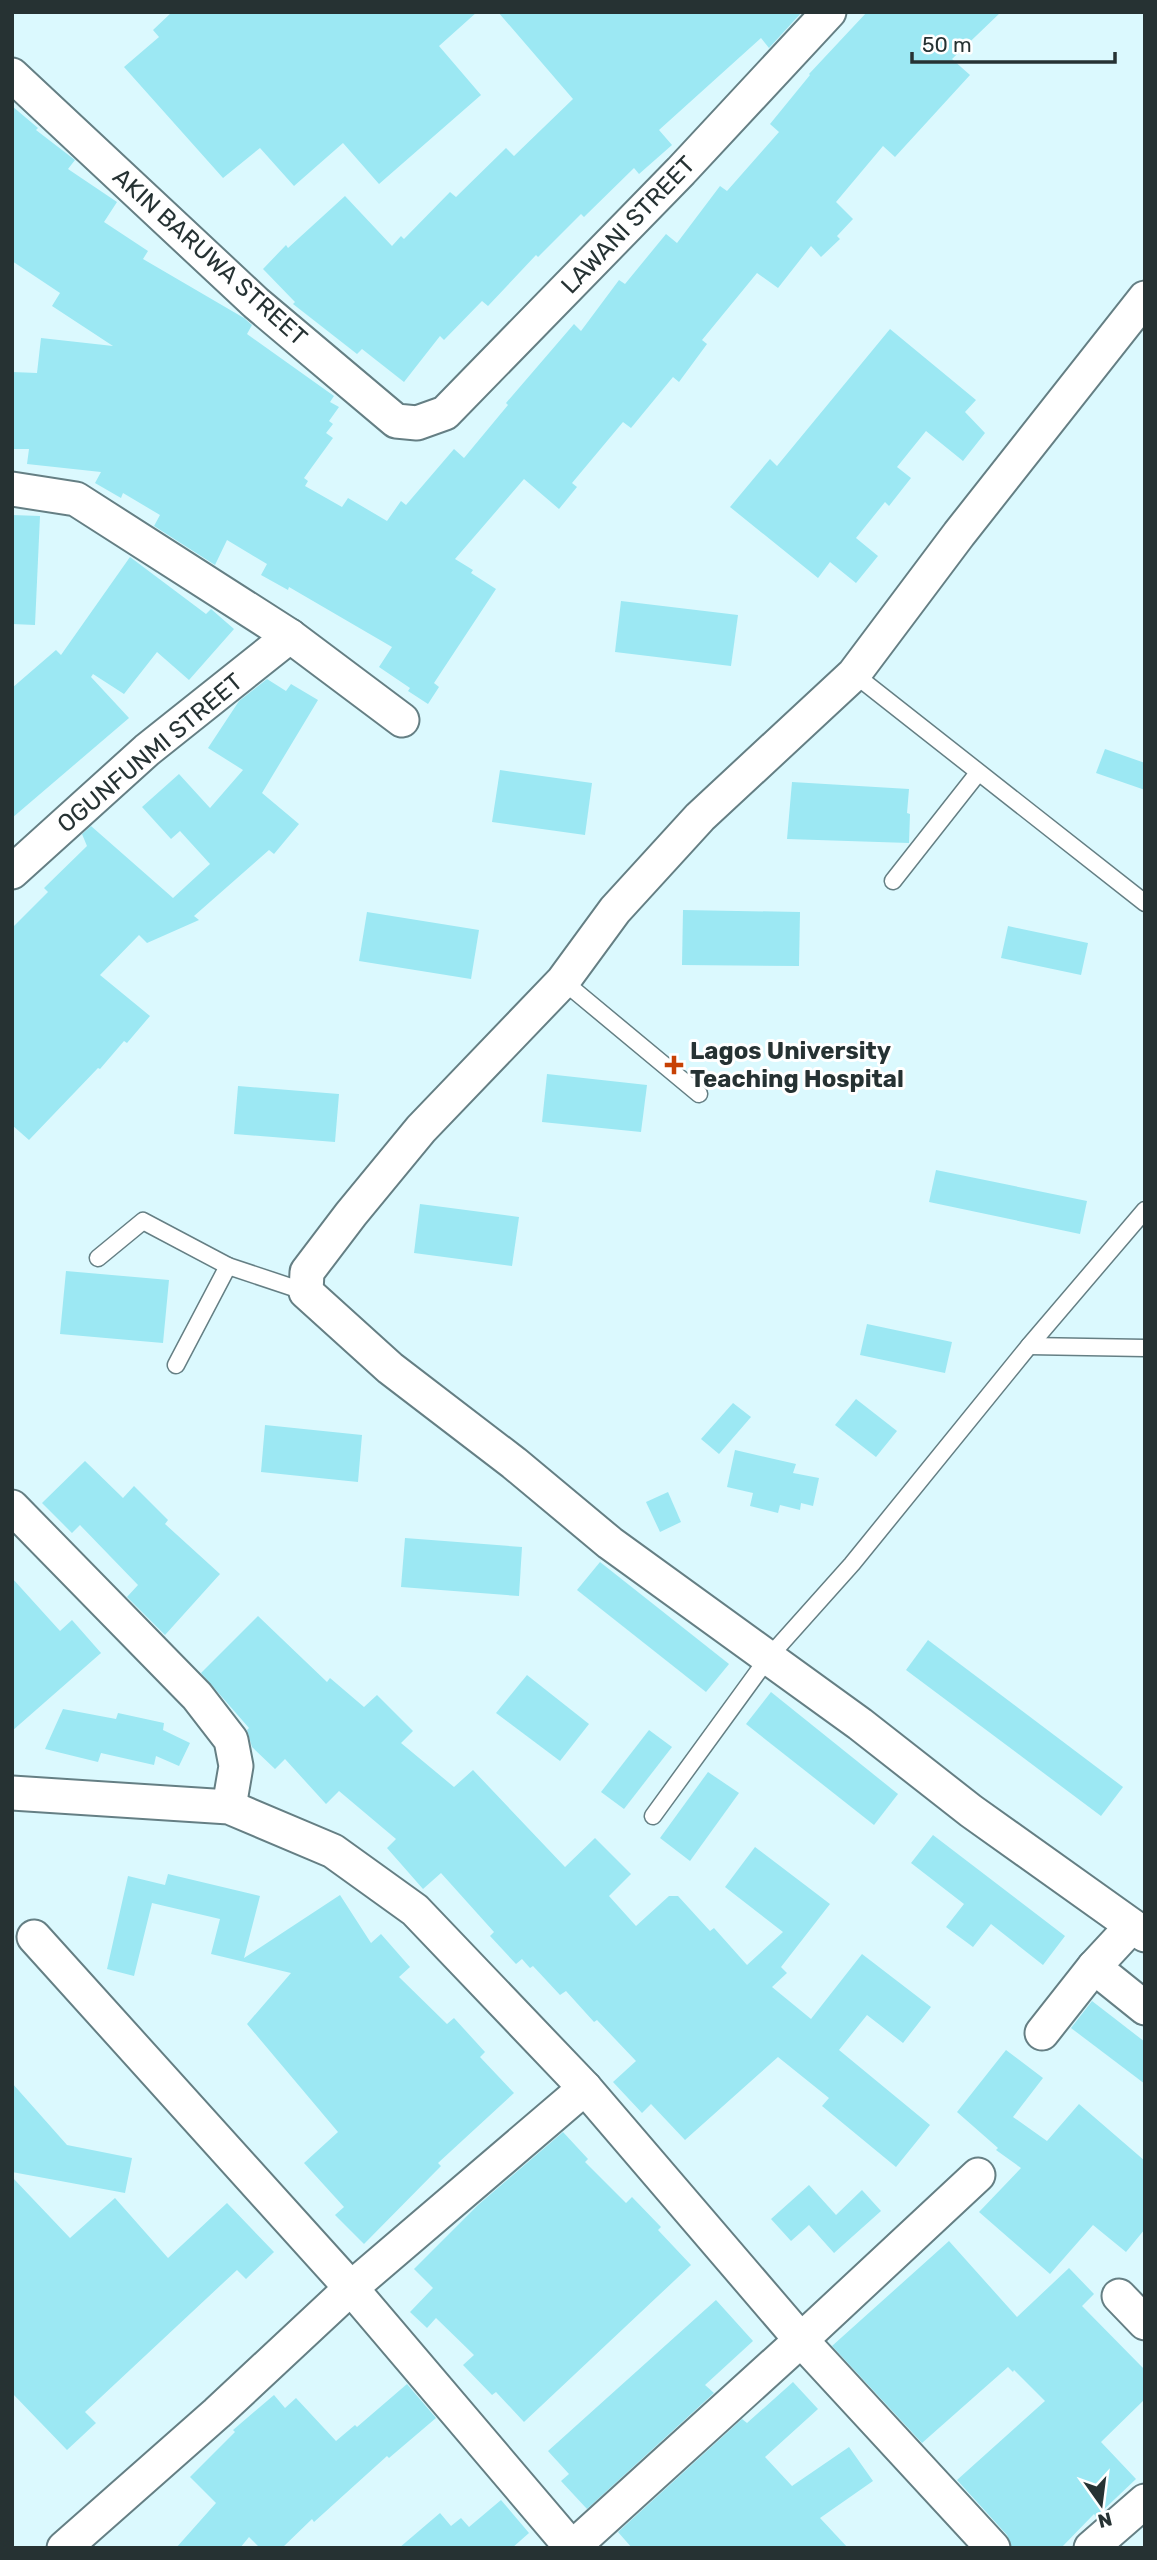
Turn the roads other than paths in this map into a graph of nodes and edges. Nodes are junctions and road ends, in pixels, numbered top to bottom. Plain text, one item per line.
1 (829, 12) edge
2 (12, 75) edge
3 (1145, 298) edge
4 (417, 424) joint
5 (12, 489) edge
6 (290, 636) junction
7 (854, 674) junction
8 (402, 720) dead end
9 (982, 775) junction
10 (12, 872) edge
11 (893, 881) dead end
12 (1145, 903) edge
13 (563, 981) junction
14 (699, 1094) dead end
15 (1145, 1210) edge
16 (98, 1258) dead end
17 (228, 1266) junction
18 (306, 1292) junction
19 (1029, 1346) junction
20 (1145, 1348) edge
21 (176, 1365) dead end
22 (14, 1509) edge
23 (768, 1658) junction
24 (12, 1793) edge
25 (229, 1807) junction
26 (653, 1816) dead end
27 (1138, 1930) edge
28 (34, 1937) dead end
29 (1094, 1967) junction
30 (1145, 2008) edge
31 (1042, 2033) dead end
32 (584, 2088) junction
33 (978, 2175) dead end
34 (351, 2288) junction
35 (1119, 2296) dead end
36 (1145, 2323) edge
37 (801, 2340) junction
38 (1145, 2501) edge
39 (64, 2548) edge
40 (572, 2548) edge
41 (993, 2548) edge
42 (1091, 2548) edge

1 - 4 street, LAWANI STREET
2 - 4 street, AKIN BARUWA STREET
3 - 7 street
5 - 6 street
6 - 8 street
6 - 10 street, OGUNFUNMI STREET
7 - 9 lane
7 - 13 street
9 - 11 lane
9 - 12 lane
13 - 14 lane
13 - 18 street
15 - 19 lane
16 - 17 lane
17 - 18 lane
17 - 21 lane
18 - 23 street
19 - 20 lane
19 - 23 lane
22 - 25 street
23 - 26 lane
23 - 27 street
24 - 25 street
25 - 32 street
27 - 29 street
28 - 34 street
29 - 30 street
29 - 31 street
32 - 34 street
32 - 37 street
33 - 37 street
34 - 39 street
34 - 40 street
35 - 36 street
37 - 40 street
37 - 41 street
38 - 42 street

